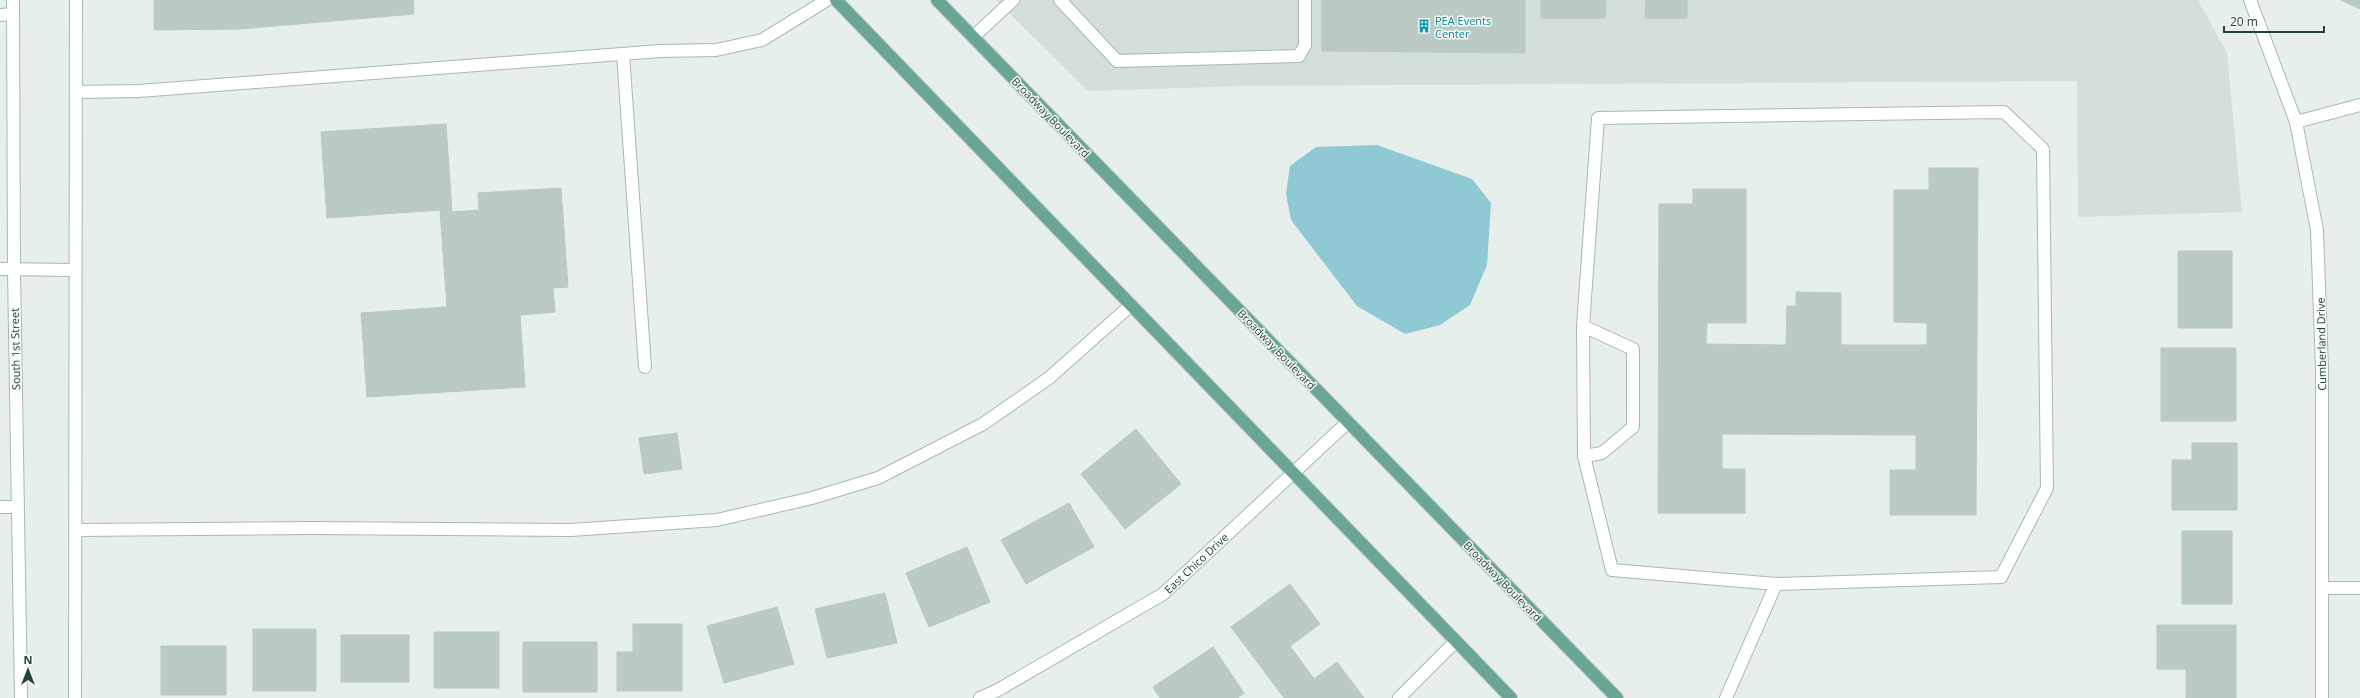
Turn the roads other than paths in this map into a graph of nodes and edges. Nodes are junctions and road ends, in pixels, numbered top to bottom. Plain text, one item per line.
1 (13, 0) edge
2 (76, 0) edge
3 (827, 0) edge
4 (836, 0) edge
5 (937, 0) edge
6 (1013, 0) edge
7 (1060, 0) edge
8 (1305, 0) edge
9 (2250, 0) edge
10 (13, 14) junction
11 (0, 15) edge
12 (973, 37) junction
13 (623, 54) junction
14 (76, 92) junction
15 (2360, 105) edge
16 (2296, 122) junction
17 (0, 269) edge
18 (14, 269) junction
19 (75, 270) junction
20 (1131, 305) junction
21 (1583, 326) junction
22 (645, 367) dead end
23 (1348, 422) junction
24 (1584, 456) junction
25 (1293, 472) junction
26 (0, 507) edge
27 (17, 507) junction
28 (75, 530) junction
29 (1776, 584) junction
30 (2323, 588) junction
31 (2360, 588) edge
32 (1456, 641) junction
33 (21, 698) edge
34 (75, 698) edge
35 (980, 698) edge
36 (1399, 698) edge
37 (1512, 698) edge
38 (1617, 698) edge
39 (1726, 698) edge
40 (2322, 698) edge

1 - 10 main road, South 1st Street
2 - 14 main road
3 - 13 main road
4 - 20 main road
5 - 12 main road, Broadway Boulevard
6 - 12 main road
7 - 8 main road
9 - 16 main road, Cumberland Drive
10 - 11 main road
10 - 18 main road, South 1st Street
12 - 23 main road, Broadway Boulevard
13 - 14 main road
13 - 22 main road
14 - 19 main road
15 - 16 main road
16 - 30 main road, Cumberland Drive
17 - 18 main road
18 - 19 main road
18 - 27 main road, South 1st Street
19 - 28 main road
20 - 25 main road
20 - 28 main road
21 - 24 main road
21 - 24 main road
21 - 29 main road
23 - 25 main road, East Chico Drive
23 - 38 main road, Broadway Boulevard
24 - 29 main road
25 - 32 main road
25 - 35 main road, East Chico Drive
26 - 27 main road
27 - 33 main road, South 1st Street
28 - 34 main road
29 - 39 main road
30 - 31 main road
30 - 40 main road, Cumberland Drive
32 - 36 main road
32 - 37 main road

